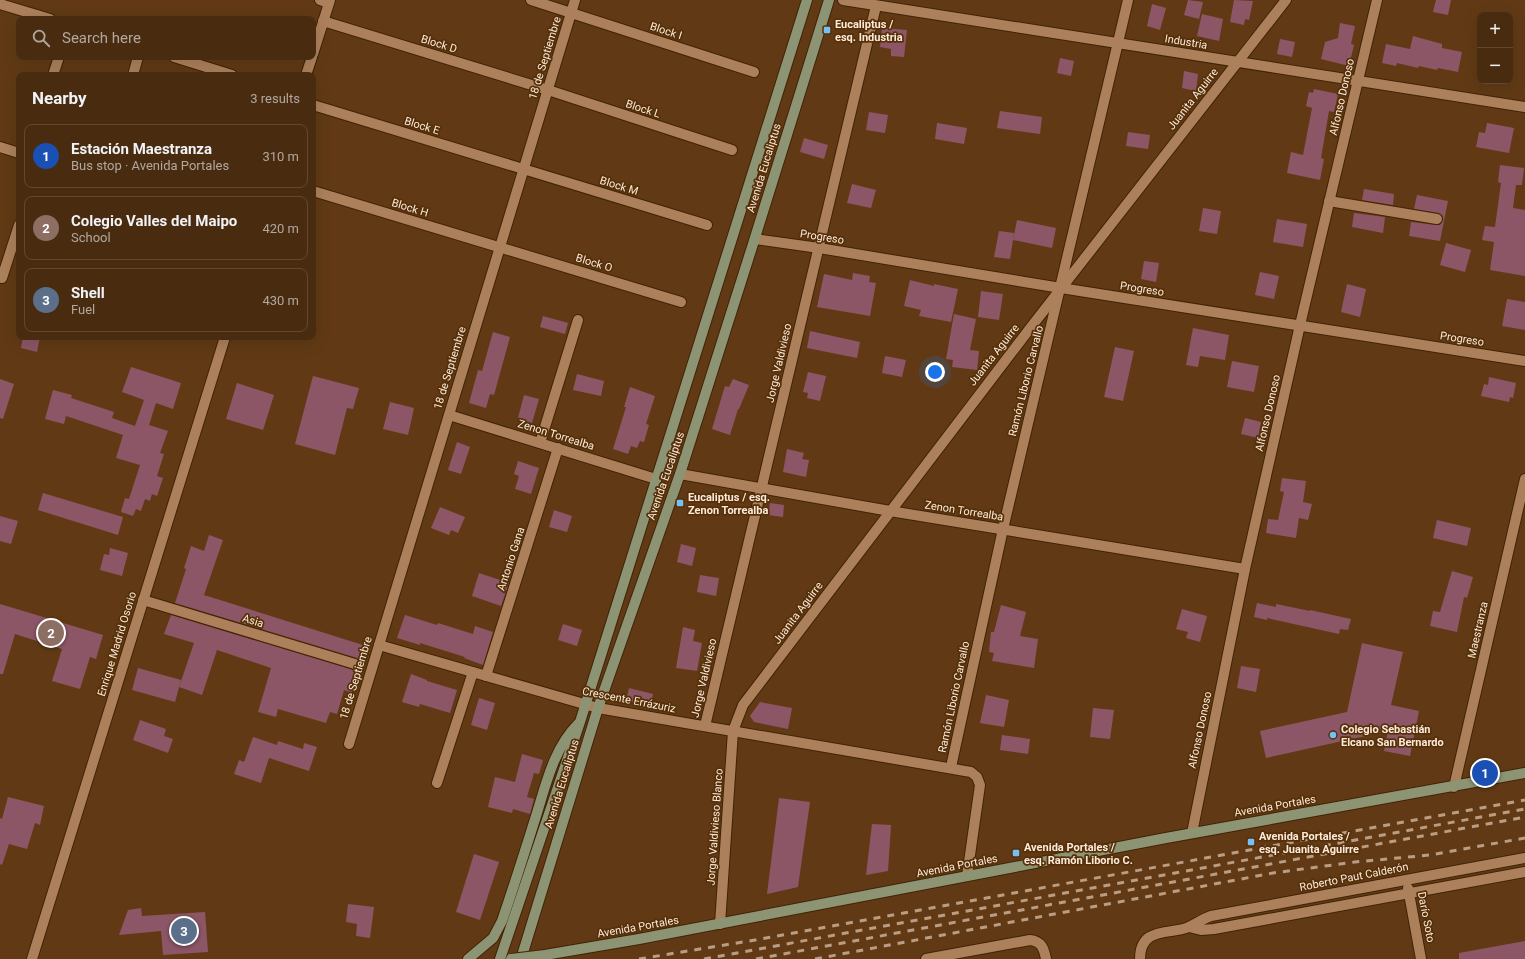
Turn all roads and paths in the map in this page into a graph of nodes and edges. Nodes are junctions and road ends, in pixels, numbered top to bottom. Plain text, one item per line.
1 (531, 0) edge
2 (575, 0) edge
3 (807, 0) edge
4 (829, 0) edge
5 (843, 0) edge
6 (1128, 0) edge
7 (1286, 0) edge
8 (1377, 0) edge
9 (326, 1) edge
10 (0, 4) edge
11 (876, 6) junction
12 (571, 12) junction
13 (40, 16) edge
14 (323, 21) junction
15 (316, 44) edge
16 (1118, 44) junction
17 (58, 60) edge
18 (137, 60) edge
19 (182, 60) edge
20 (311, 60) edge
21 (1237, 62) junction
22 (54, 72) edge
23 (134, 72) edge
24 (215, 72) edge
25 (307, 72) edge
26 (754, 72) dead end
27 (1358, 82) junction
28 (548, 90) junction
29 (316, 106) edge
30 (1525, 107) edge
31 (0, 147) edge
32 (732, 150) dead end
33 (16, 152) edge
34 (523, 169) junction
35 (316, 192) edge
36 (1329, 201) junction
37 (1437, 219) dead end
38 (707, 225) dead end
39 (755, 239) junction
40 (16, 245) edge
41 (500, 248) junction
42 (819, 248) junction
43 (14, 258) edge
44 (2, 278) dead end
45 (1061, 288) junction
46 (681, 302) dead end
47 (578, 320) dead end
48 (1300, 326) junction
49 (224, 340) edge
50 (1525, 361) edge
51 (449, 415) junction
52 (540, 443) junction
53 (558, 448) junction
54 (680, 474) junction
55 (656, 479) junction
56 (1525, 479) edge
57 (762, 488) junction
58 (890, 511) junction
59 (1003, 529) junction
60 (1246, 569) junction
61 (143, 600) junction
62 (379, 645) junction
63 (355, 664) dead end
64 (473, 672) junction
65 (486, 676) junction
66 (585, 705) junction
67 (598, 708) junction
68 (580, 722) junction
69 (705, 726) junction
70 (733, 731) junction
71 (349, 744) dead end
72 (951, 767) junction
73 (1525, 773) edge
74 (437, 783) dead end
75 (1454, 787) junction
76 (1192, 833) junction
77 (1525, 858) edge
78 (1525, 872) edge
79 (967, 876) junction
80 (1406, 880) junction
81 (1409, 893) junction
82 (720, 924) junction
83 (1189, 927) junction
84 (956, 956) edge
85 (32, 959) edge
86 (468, 959) edge
87 (500, 959) edge
88 (511, 959) edge
89 (521, 959) edge
90 (926, 959) edge
91 (1046, 959) edge
92 (1140, 959) edge
93 (1421, 959) edge

1 - 12 street, Block I
2 - 12 street, 18 de Septiembre
3 - 55 main road, Avenida Eucaliptus
4 - 39 main road, Avenida Eucaliptus
5 - 11 street, Industria
6 - 16 street, Ramón Liborio Carvallo
7 - 21 street, Juanita Aguirre
8 - 27 street, Alfonso Donoso
9 - 14 street
10 - 13 street
11 - 16 street, Industria
11 - 42 street, Jorge Valdivieso
12 - 26 street, Block I
12 - 28 street, 18 de Septiembre
14 - 15 street
14 - 28 street, Block D
16 - 21 street, Industria
16 - 45 street, Ramón Liborio Carvallo
17 - 22 street
18 - 23 street
19 - 24 street
20 - 25 street
21 - 27 street, Industria
21 - 45 street, Juanita Aguirre
27 - 30 street, Industria
27 - 36 street, Alfonso Donoso
28 - 32 street, Block L
28 - 34 street, 18 de Septiembre
29 - 34 street, Block E
31 - 33 street
34 - 38 street, Block M
34 - 41 street, 18 de Septiembre
35 - 41 street, Block H
36 - 37 street
36 - 48 street, Alfonso Donoso
39 - 42 street, Progreso
39 - 54 main road, Avenida Eucaliptus
40 - 43 street
41 - 46 street, Block O
41 - 51 street, 18 de Septiembre
42 - 45 street, Progreso
42 - 57 street, Jorge Valdivieso
43 - 44 street
45 - 48 street, Progreso
45 - 58 street, Juanita Aguirre
45 - 59 street, Ramón Liborio Carvallo
47 - 52 street
48 - 50 street, Progreso
48 - 60 street, Alfonso Donoso
49 - 61 street, Enrique Madrid Osorio
51 - 52 street, Zenon Torrealba
51 - 62 street, 18 de Septiembre
52 - 53 street, Zenon Torrealba
53 - 55 street, Zenon Torrealba
53 - 65 street, Antonio Gana
54 - 57 street, Zenon Torrealba
54 - 67 main road, Avenida Eucaliptus
55 - 66 main road, Avenida Eucaliptus
56 - 75 street, Maestranza
57 - 58 street, Zenon Torrealba
57 - 69 street, Jorge Valdivieso
58 - 59 street, Zenon Torrealba
58 - 70 street, Juanita Aguirre
59 - 60 street, Zenon Torrealba
59 - 72 street, Ramón Liborio Carvallo
60 - 76 street, Alfonso Donoso
61 - 63 street, Asia
61 - 85 street, Enrique Madrid Osorio
62 - 64 street, Crescente Errázuriz
62 - 71 street, 18 de Septiembre
64 - 65 street, Crescente Errázuriz
64 - 74 street
65 - 66 street, Crescente Errázuriz
66 - 67 street, Crescente Errázuriz
66 - 68 main road, Avenida Eucaliptus
67 - 69 street, Crescente Errázuriz
67 - 89 main road, Avenida Eucaliptus
68 - 86 main road
68 - 87 main road, Avenida Eucaliptus
69 - 70 street, Crescente Errázuriz
70 - 72 street, Crescente Errázuriz
70 - 82 street, Jorge Valdivieso Blanco
72 - 79 street, Crescente Errázuriz
73 - 75 main road, Avenida Portales
75 - 76 main road, Avenida Portales
76 - 79 main road, Avenida Portales
77 - 80 street, Roberto Paut Calderón
78 - 81 street, Roberto Paut Calderón
79 - 82 main road, Avenida Portales
80 - 81 street, Darío Soto
80 - 83 street, Roberto Paut Calderón
81 - 83 street, Roberto Paut Calderón
81 - 93 street, Darío Soto
82 - 88 main road, Avenida Portales, bridge
83 - 92 street, Roberto Paut Calderón
84 - 90 street
84 - 91 street

